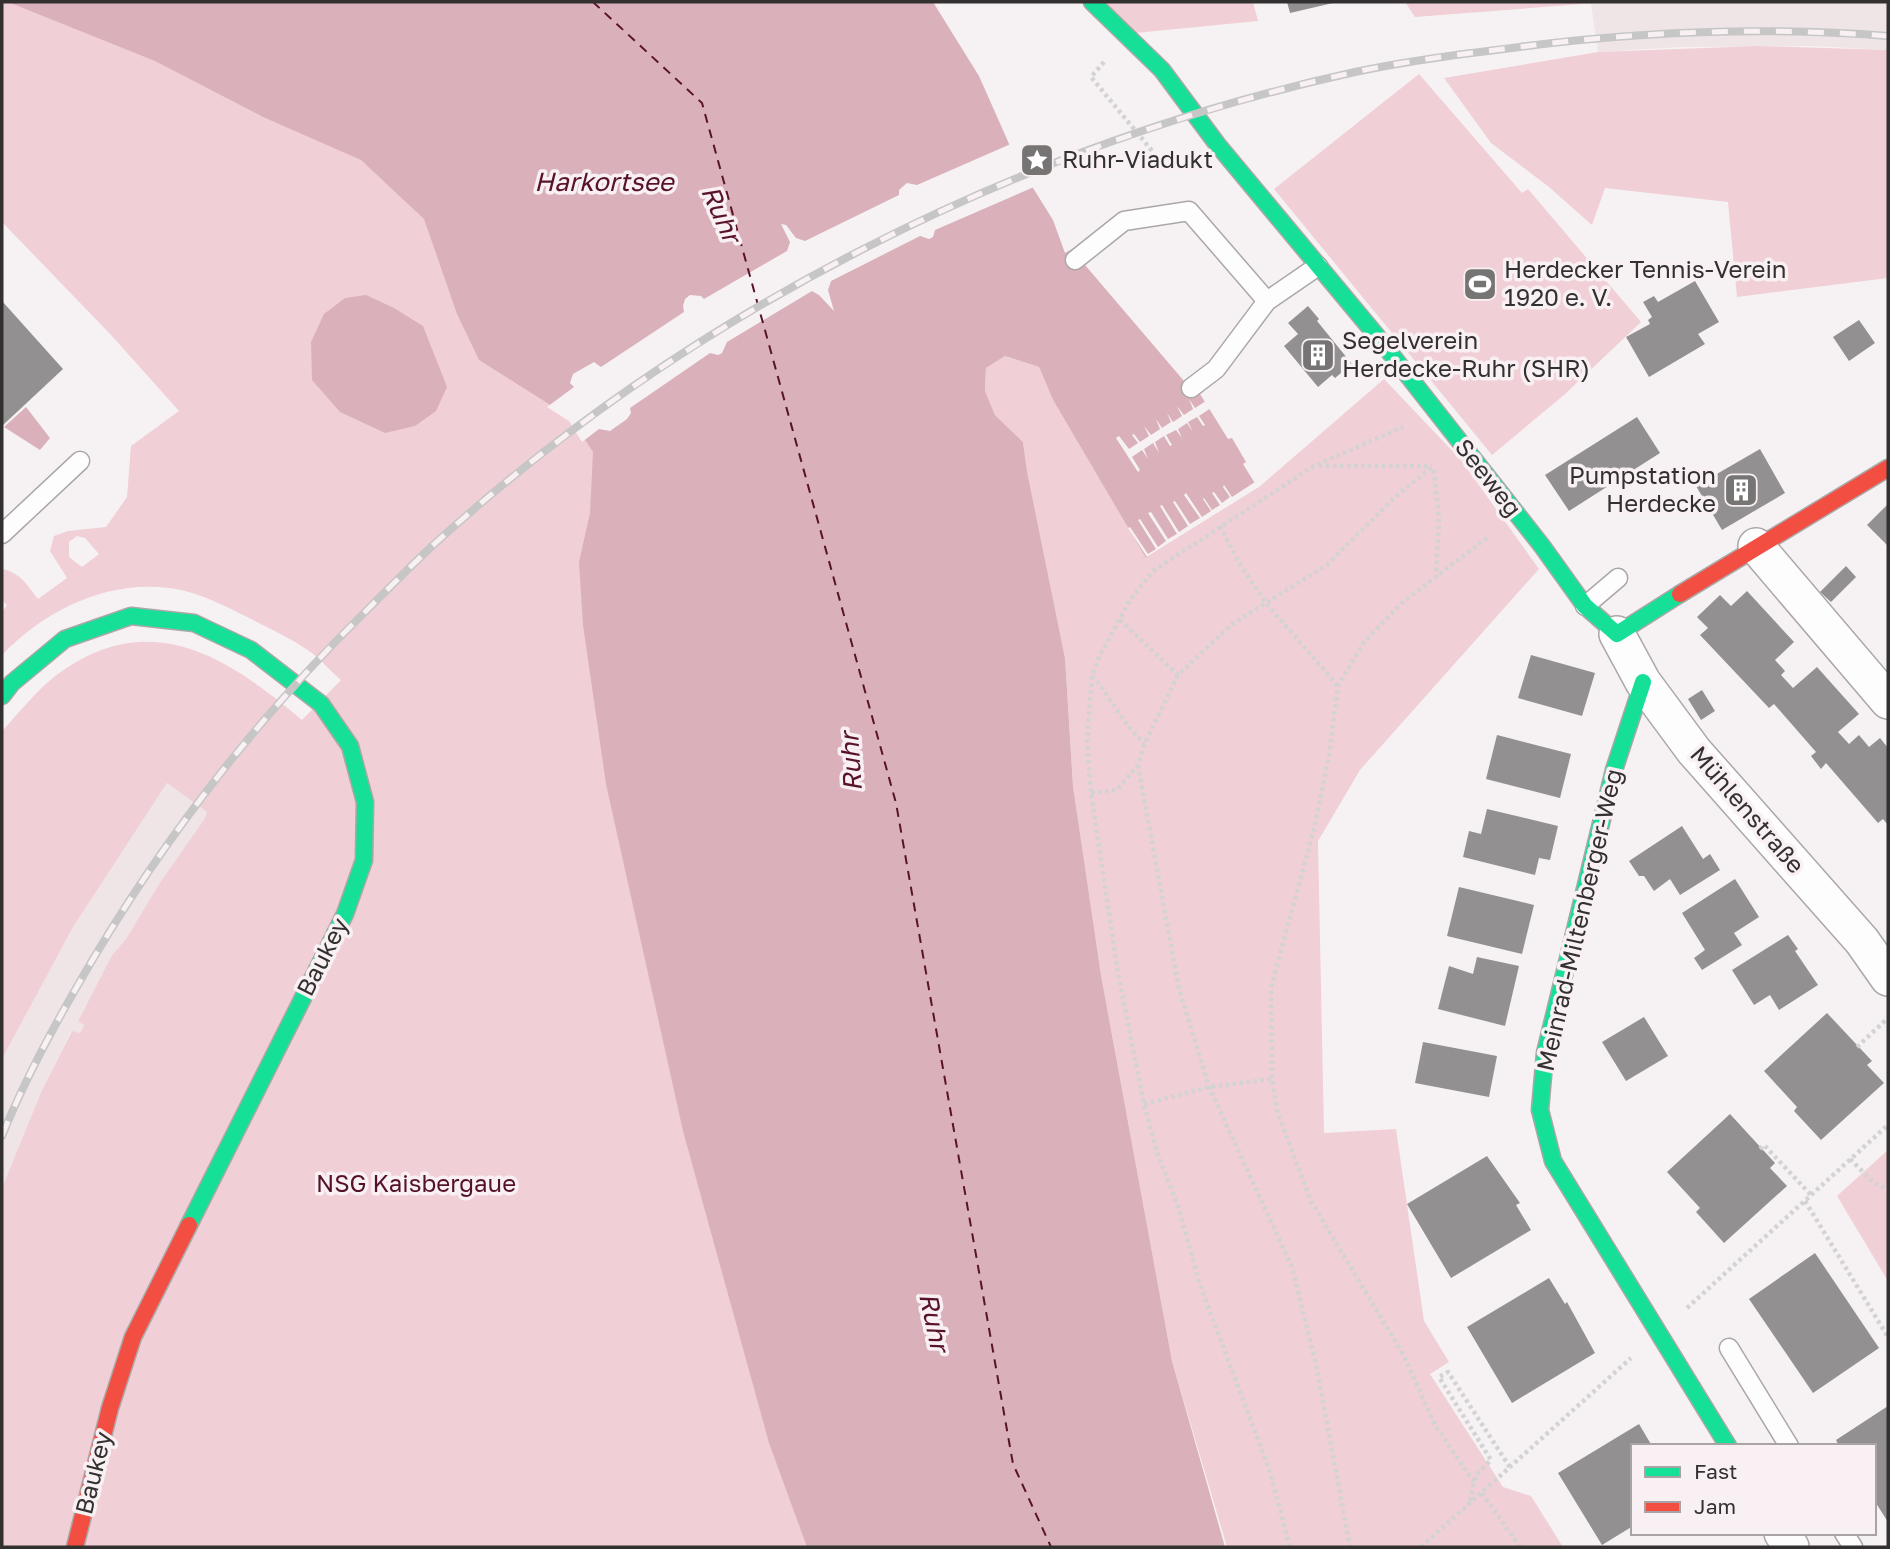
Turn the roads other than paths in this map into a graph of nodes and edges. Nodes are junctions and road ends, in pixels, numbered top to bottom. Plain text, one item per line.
1 (1092, 2) edge
2 (1075, 260) dead end
3 (1318, 266) junction
4 (1267, 301) junction
5 (1191, 388) dead end
6 (80, 461) dead end
7 (1888, 468) edge
8 (2, 534) edge
9 (1755, 546) junction
10 (1618, 578) dead end
11 (1585, 606) junction
12 (1617, 634) junction
13 (1643, 682) junction
14 (2, 696) edge
15 (1888, 701) edge
16 (1888, 978) edge
17 (1729, 1348) dead end
18 (1727, 1444) edge
19 (1788, 1444) edge
20 (75, 1547) edge

1 - 3 street, Seeweg
2 - 4 lane
3 - 4 lane
3 - 11 street, Seeweg
4 - 5 lane
6 - 8 lane
7 - 9 street
9 - 12 street
9 - 15 street
10 - 11 lane
11 - 12 street, Seeweg
12 - 13 street, Mühlenstraße
13 - 16 street, Mühlenstraße
13 - 18 street, Meinrad-Miltenberger-Weg
14 - 20 street, Baukey
17 - 19 lane

